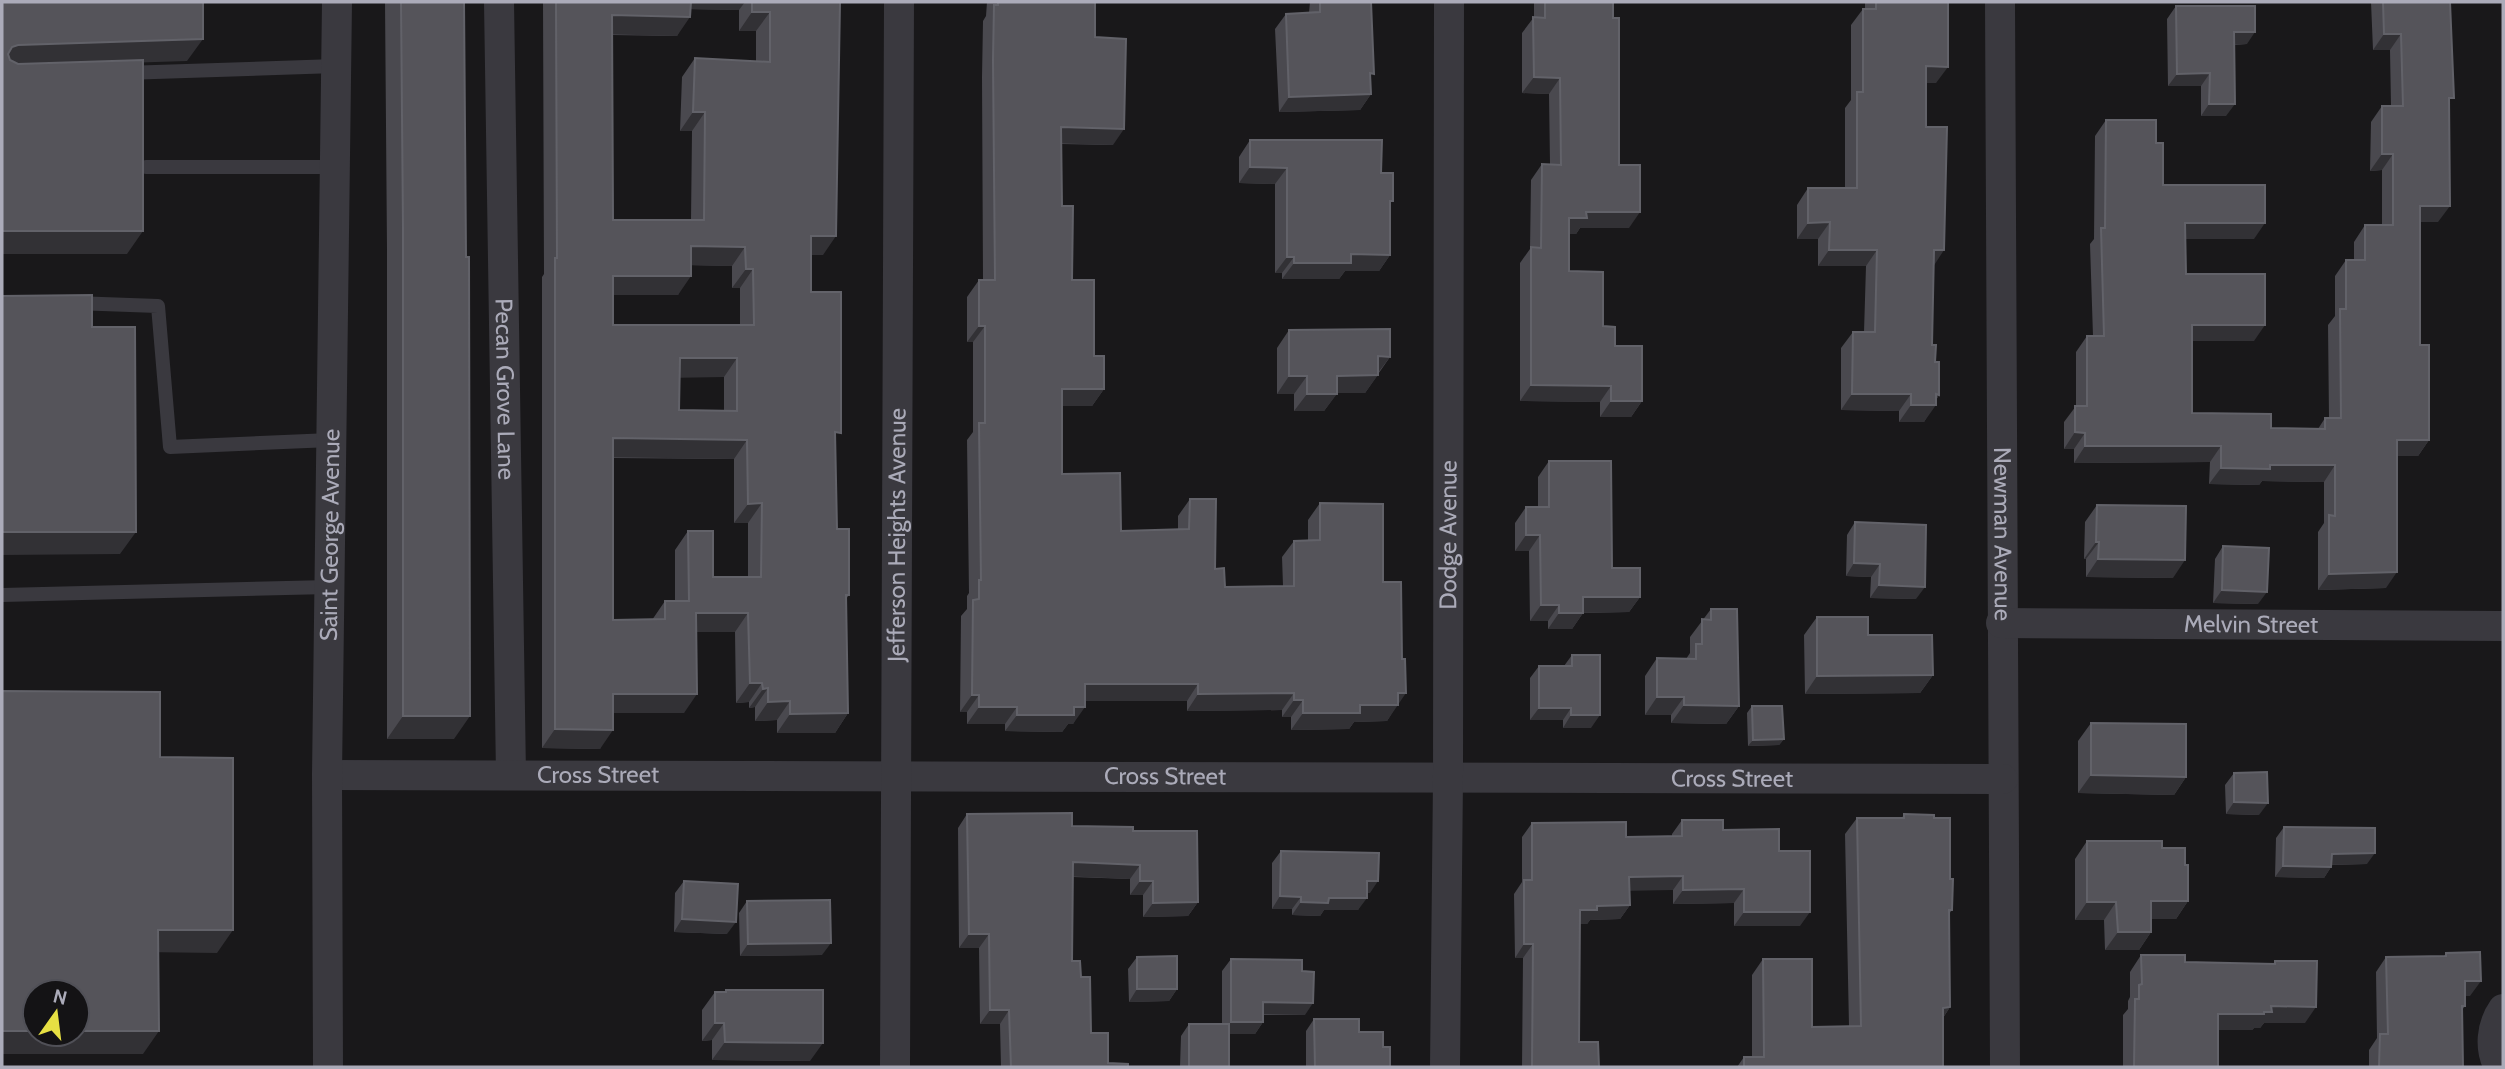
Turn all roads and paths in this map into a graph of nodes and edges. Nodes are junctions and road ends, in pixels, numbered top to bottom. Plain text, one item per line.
1 (337, 2) edge
2 (499, 2) edge
3 (899, 2) edge
4 (1449, 2) edge
5 (2000, 2) edge
6 (336, 66) junction
7 (113, 73) edge
8 (146, 167) edge
9 (335, 167) junction
10 (54, 302) edge
11 (331, 440) junction
12 (329, 587) junction
13 (2, 595) edge
14 (2001, 623) junction
15 (2503, 626) edge
16 (895, 774) junction
17 (327, 775) junction
18 (511, 775) junction
19 (1448, 779) junction
20 (2003, 779) junction
21 (2503, 1009) edge
22 (328, 1067) edge
23 (895, 1067) edge
24 (1445, 1067) edge
25 (2005, 1067) edge
26 (2499, 1067) edge

1 - 6 street, Saint George Avenue
2 - 18 street, Pecan Grove Lane
3 - 16 street, Jefferson Heights Avenue
4 - 19 street, Dodge Avenue
5 - 14 street, Newman Avenue
6 - 7 lane
6 - 9 street, Saint George Avenue
8 - 9 lane
9 - 11 street, Saint George Avenue
10 - 11 lane
11 - 12 street, Saint George Avenue
12 - 13 lane
12 - 17 street, Saint George Avenue
14 - 15 street, Melvin Street
14 - 20 street, Newman Avenue
16 - 18 street, Cross Street
16 - 19 street, Cross Street
16 - 23 street, Jefferson Heights Avenue
17 - 18 street, Cross Street
17 - 22 street, Saint George Avenue
19 - 20 street, Cross Street
19 - 24 street, Dodge Avenue
20 - 25 street, Newman Avenue
21 - 26 street

